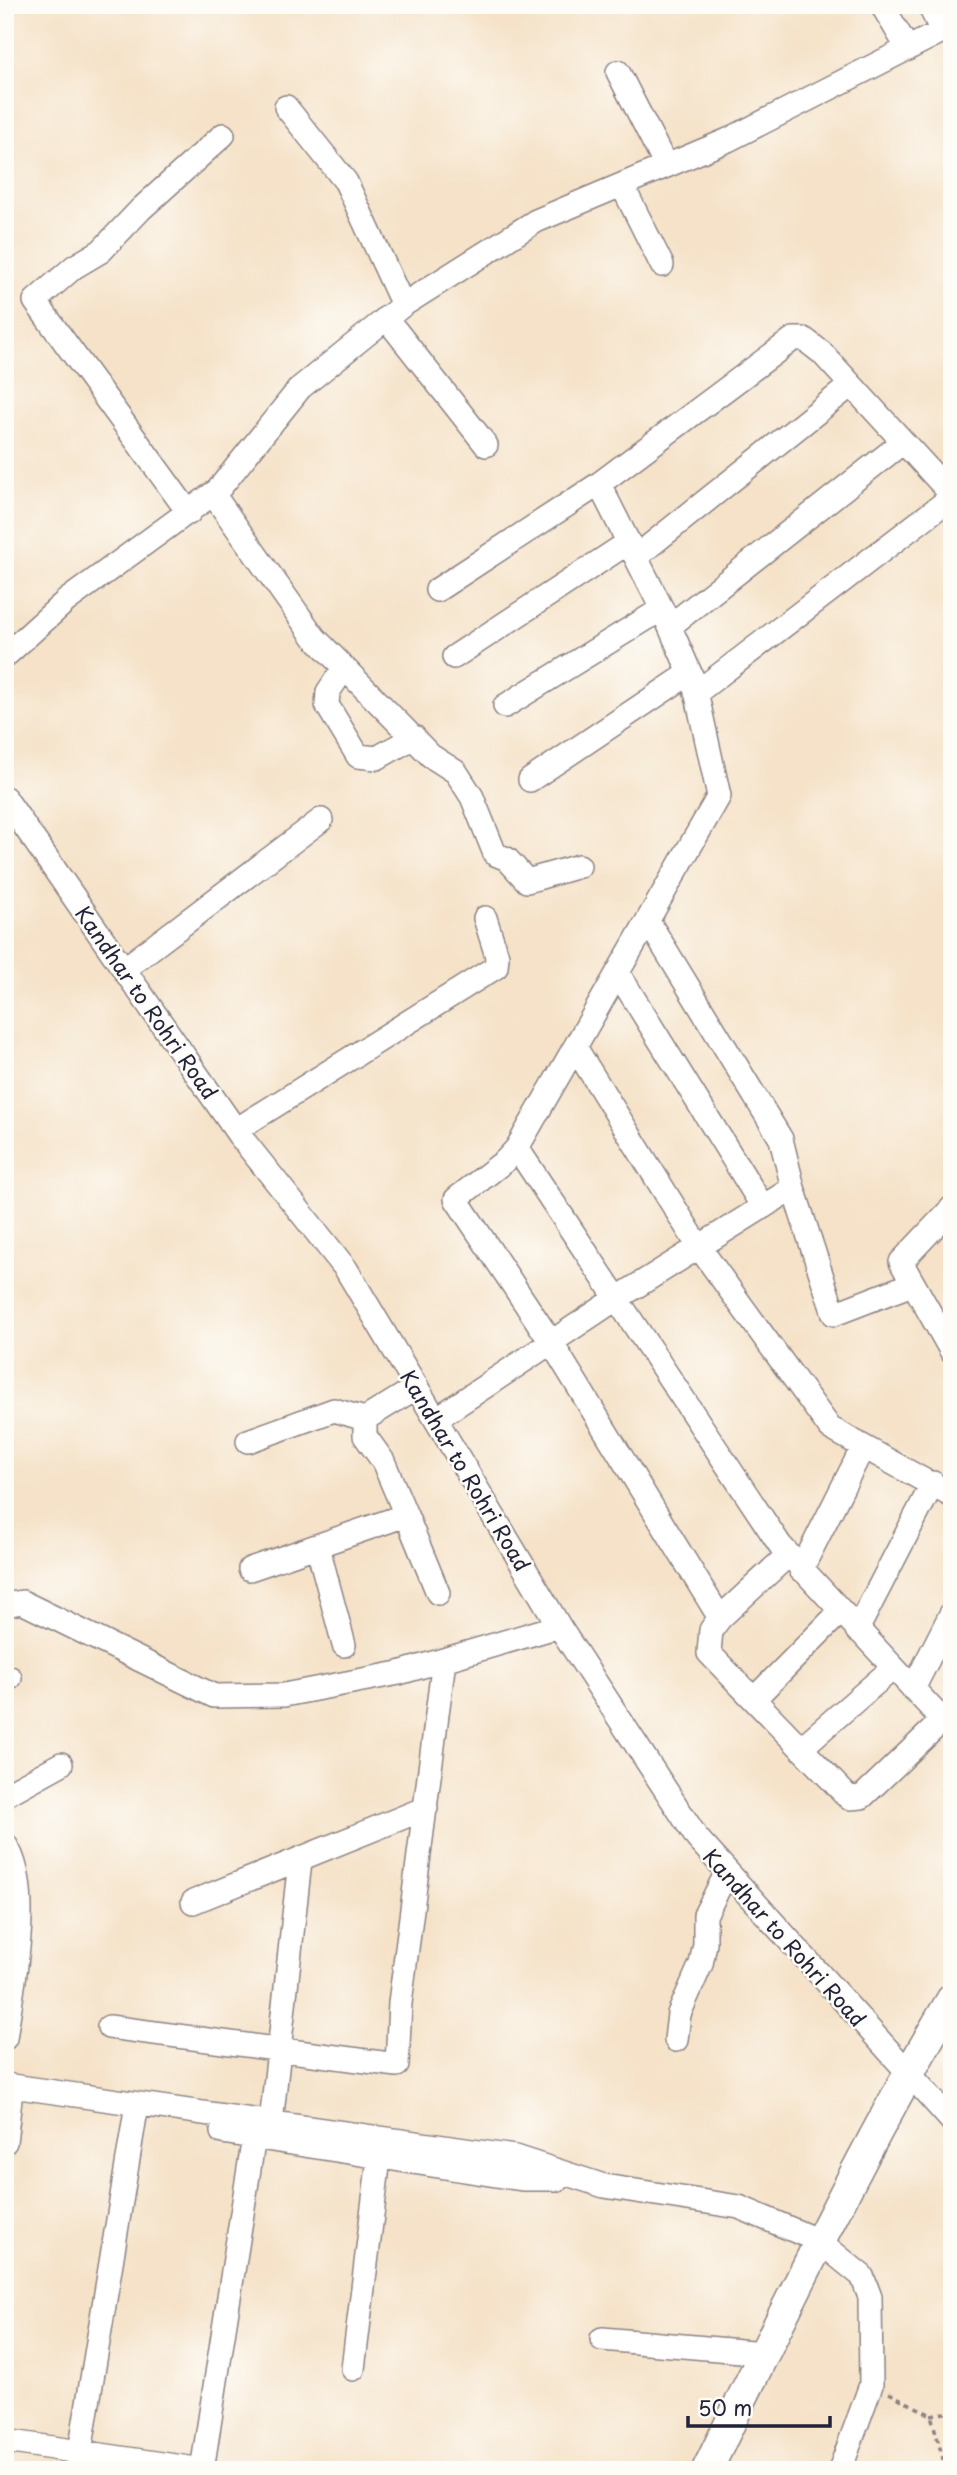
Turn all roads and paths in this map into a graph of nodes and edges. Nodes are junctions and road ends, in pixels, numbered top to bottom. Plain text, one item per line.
1 (882, 5) edge
2 (929, 5) edge
3 (947, 29) edge
4 (908, 49) junction
5 (618, 72) dead end
6 (286, 107) dead end
7 (223, 135) dead end
8 (666, 166) junction
9 (622, 185) junction
10 (663, 265) dead end
11 (395, 311) junction
12 (851, 385) junction
13 (903, 442) junction
14 (486, 444) dead end
15 (599, 484) junction
16 (213, 494) junction
17 (952, 496) edge
18 (189, 513) junction
19 (633, 549) junction
20 (437, 590) dead end
21 (666, 617) junction
22 (5, 656) edge
23 (454, 657) dead end
24 (344, 668) junction
25 (693, 683) junction
26 (505, 706) dead end
27 (414, 737) junction
28 (530, 780) dead end
29 (5, 798) edge
30 (321, 820) dead end
31 (579, 866) dead end
32 (485, 918) dead end
33 (648, 921) junction
34 (124, 969) junction
35 (618, 973) junction
36 (575, 1047) junction
37 (236, 1130) junction
38 (517, 1148) junction
39 (793, 1188) junction
40 (763, 1207) junction
41 (952, 1208) edge
42 (699, 1247) junction
43 (912, 1284) junction
44 (616, 1299) junction
45 (551, 1342) junction
46 (952, 1352) edge
47 (417, 1387) junction
48 (365, 1419) junction
49 (436, 1419) junction
50 (248, 1441) dead end
51 (862, 1449) junction
52 (942, 1490) edge
53 (406, 1516) junction
54 (318, 1548) junction
55 (794, 1562) junction
56 (250, 1569) dead end
57 (438, 1593) dead end
58 (5, 1605) edge
59 (840, 1612) junction
60 (952, 1612) edge
61 (720, 1618) junction
62 (559, 1626) junction
63 (857, 1630) junction
64 (344, 1645) dead end
65 (444, 1660) junction
66 (893, 1668) junction
67 (914, 1689) junction
68 (754, 1699) junction
69 (948, 1721) edge
70 (801, 1748) junction
71 (61, 1764) dead end
72 (5, 1795) edge
73 (426, 1808) junction
74 (5, 1844) edge
75 (300, 1861) junction
76 (727, 1872) junction
77 (193, 1902) dead end
78 (952, 1999) edge
79 (109, 2027) dead end
80 (5, 2038) edge
81 (676, 2040) dead end
82 (280, 2049) junction
83 (907, 2074) junction
84 (7, 2094) edge
85 (135, 2111) junction
86 (952, 2121) edge
87 (261, 2127) junction
88 (5, 2142) edge
89 (381, 2148) junction
90 (819, 2241) junction
91 (602, 2339) dead end
92 (764, 2353) junction
93 (353, 2369) dead end
94 (871, 2385) junction
95 (952, 2412) edge
96 (930, 2415) junction
97 (5, 2441) edge
98 (79, 2461) edge
99 (202, 2470) edge
100 (708, 2470) edge
101 (840, 2470) edge
102 (946, 2470) edge

1 - 4 street
2 - 3 street
3 - 4 street
4 - 8 street
5 - 8 street
6 - 11 street
7 - 18 street
8 - 9 street
9 - 10 street
9 - 11 street
11 - 14 street
11 - 16 street
12 - 13 street
12 - 15 street
12 - 19 street
13 - 17 street
13 - 21 street
15 - 19 street
15 - 20 street
16 - 18 street
16 - 24 street
17 - 25 street
18 - 22 street
19 - 21 street
19 - 23 street
21 - 25 street
21 - 26 street
24 - 27 street
24 - 27 street
25 - 28 street
25 - 33 street
27 - 31 street
29 - 34 street, Kandhar to Rohri Road
30 - 34 street
32 - 37 street
33 - 35 street
33 - 39 street
34 - 37 street, Kandhar to Rohri Road
35 - 36 street
35 - 40 street
36 - 38 street
36 - 42 street
37 - 47 street, Kandhar to Rohri Road
38 - 44 street
38 - 45 street
39 - 40 street
39 - 43 street
40 - 42 street
41 - 43 street
42 - 44 street
42 - 51 street
43 - 46 street
44 - 45 street
44 - 55 street
45 - 49 street
45 - 61 street
47 - 48 street
47 - 49 street, Kandhar to Rohri Road
48 - 50 street
48 - 53 street
49 - 62 street, Kandhar to Rohri Road
51 - 52 street
51 - 55 street
52 - 63 street
53 - 54 street
53 - 57 street
54 - 56 street
54 - 64 street
55 - 59 street
55 - 61 street
58 - 65 street
59 - 63 street
59 - 68 street
60 - 67 street
61 - 68 street
62 - 65 street
62 - 76 street, Kandhar to Rohri Road
63 - 66 street
65 - 73 street
66 - 67 street
66 - 70 street
67 - 69 street
68 - 70 street
69 - 70 street
71 - 72 street
73 - 75 street
73 - 82 street
74 - 80 street
75 - 77 street
75 - 82 street
76 - 81 street
76 - 83 street, Kandhar to Rohri Road
78 - 83 main road
79 - 82 street
82 - 87 street
83 - 86 street, Kandhar to Rohri Road
83 - 90 main road
84 - 85 street
84 - 88 street
85 - 87 street
85 - 98 street
87 - 89 street
87 - 99 street
89 - 90 street
89 - 93 street
90 - 92 main road
90 - 94 street
91 - 92 street
92 - 100 main road
94 - 96 path
94 - 101 street
95 - 96 path
96 - 102 path
97 - 98 street
98 - 99 street

